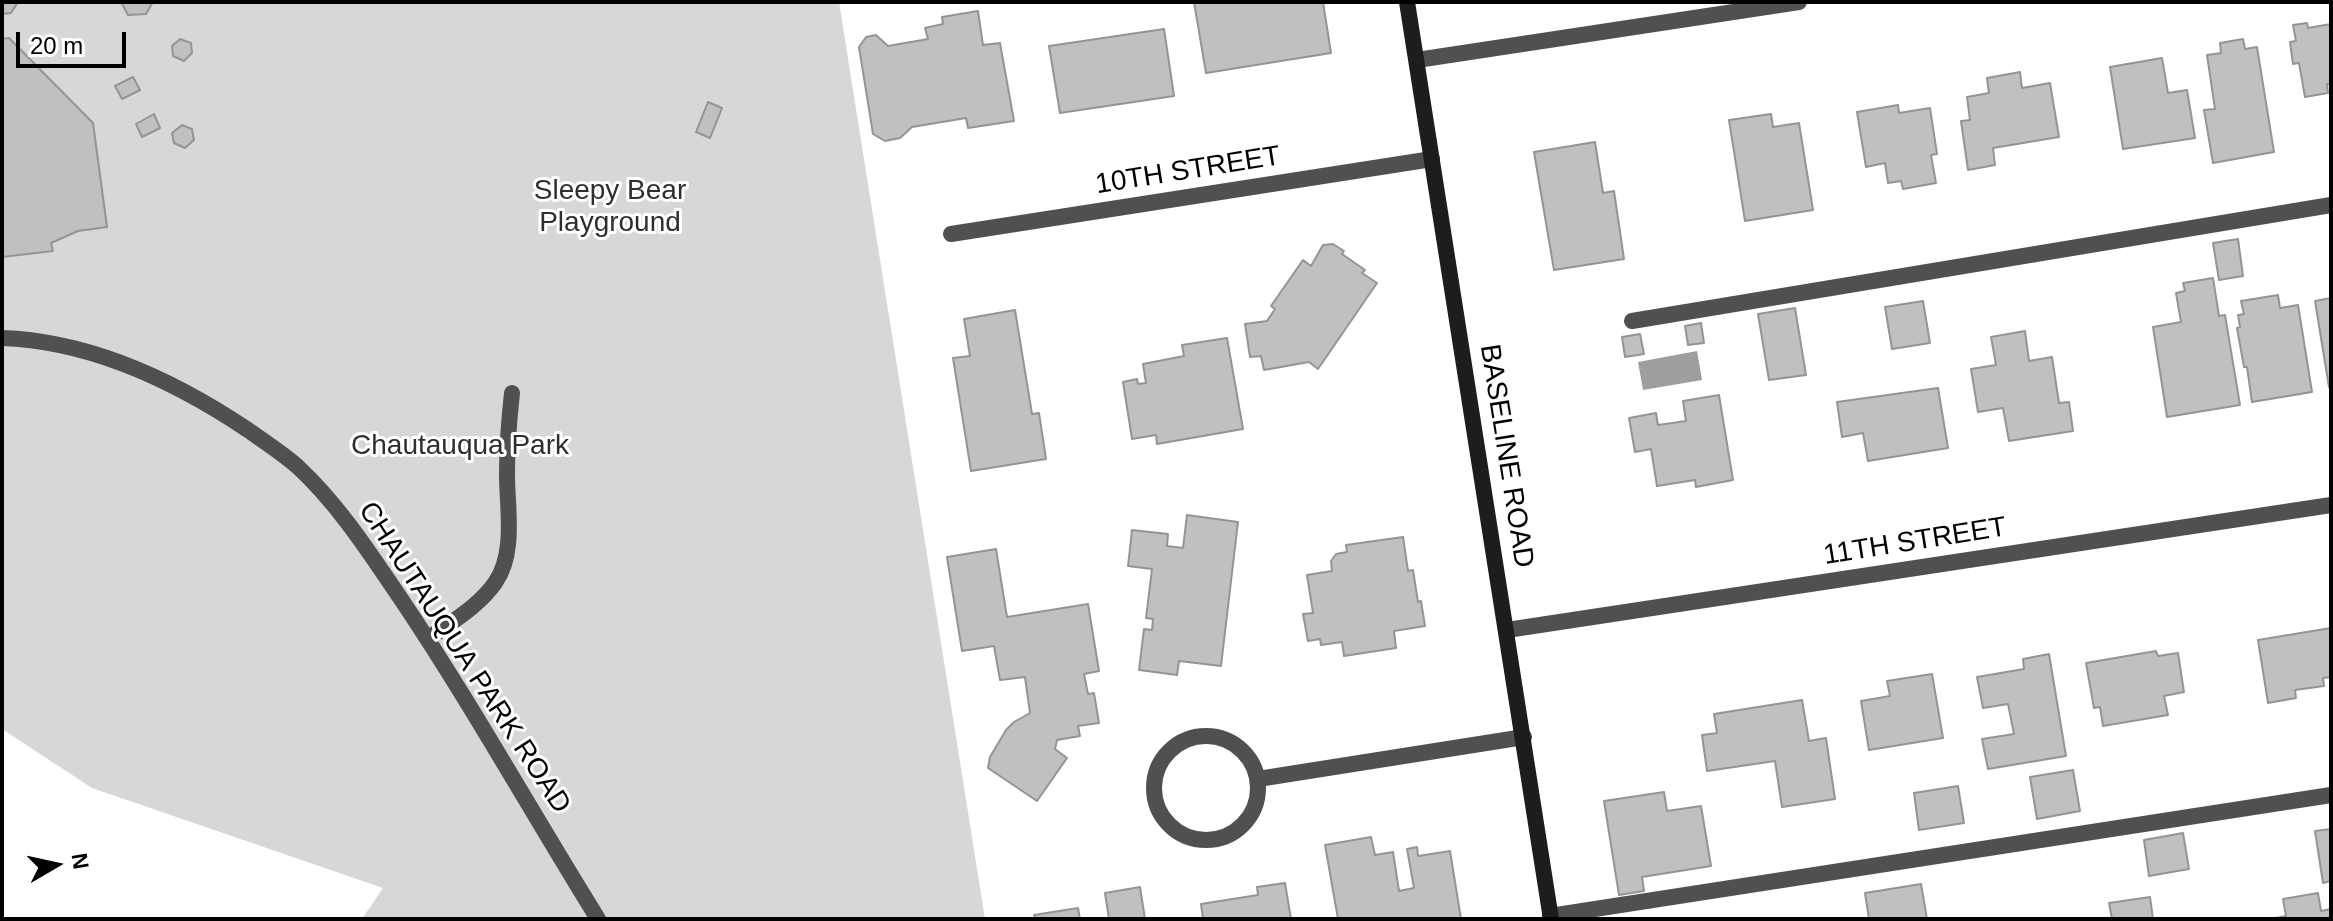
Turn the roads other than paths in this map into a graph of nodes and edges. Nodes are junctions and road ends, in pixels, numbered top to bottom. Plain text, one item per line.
1 (1407, 2) edge
2 (1799, 2) edge
3 (1417, 60) junction
4 (1432, 159) junction
5 (2331, 205) edge
6 (951, 234) dead end
7 (1632, 321) dead end
8 (2, 338) edge
9 (512, 393) dead end
10 (2331, 505) edge
11 (1507, 630) junction
12 (428, 639) junction
13 (1524, 737) junction
14 (1258, 779) junction
15 (2331, 795) edge
16 (1550, 917) edge
17 (598, 919) edge

1 - 3 street, BASELINE ROAD
2 - 3 street
3 - 4 street, BASELINE ROAD
4 - 6 street, 10TH STREET
4 - 11 street, BASELINE ROAD
5 - 7 street
8 - 12 street, CHAUTAUQUA PARK ROAD
9 - 12 street
10 - 11 street, 11TH STREET
11 - 13 street, BASELINE ROAD
12 - 17 street, CHAUTAUQUA PARK ROAD
13 - 14 street
13 - 16 street, BASELINE ROAD
14 - 14 street
15 - 16 street

